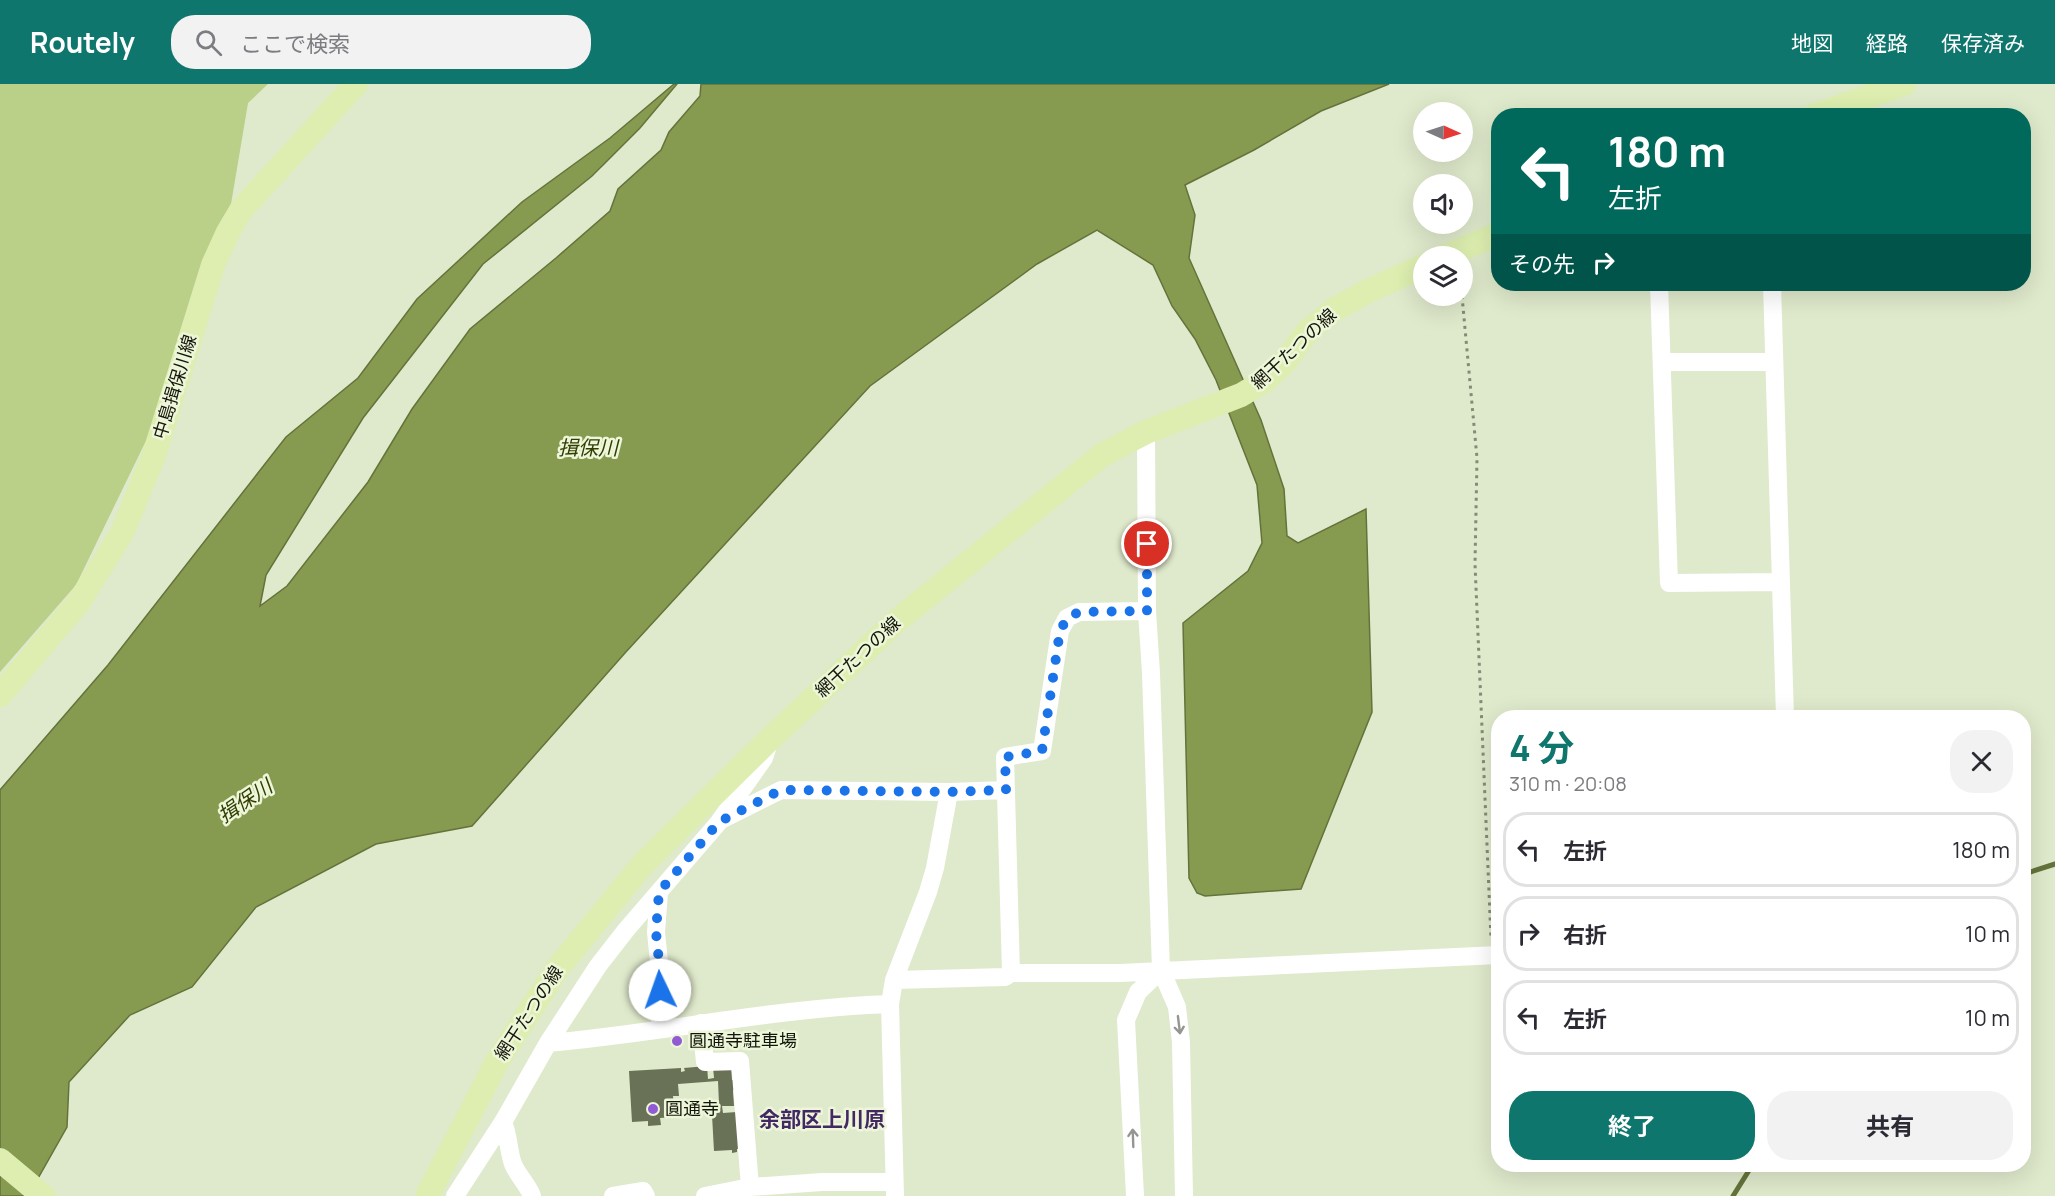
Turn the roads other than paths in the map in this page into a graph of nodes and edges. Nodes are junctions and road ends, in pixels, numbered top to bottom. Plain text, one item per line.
1 (356, 84) edge
2 (1904, 84) edge
3 (1836, 108) edge
4 (1491, 237) edge
5 (1469, 246) edge
6 (1413, 271) edge
7 (1659, 291) edge
8 (1772, 291) edge
9 (1662, 362) junction
10 (1774, 362) junction
11 (1146, 432) junction
12 (1781, 582) junction
13 (1147, 611) junction
14 (0, 695) edge
15 (1785, 710) edge
16 (773, 736) junction
17 (1006, 790) junction
18 (949, 792) junction
19 (719, 822) junction
20 (659, 892) junction
21 (1491, 955) edge
22 (1161, 970) junction
23 (1011, 973) junction
24 (894, 980) junction
25 (890, 1004) junction
26 (701, 1023) junction
27 (660, 1028) junction
28 (548, 1043) junction
29 (503, 1122) junction
30 (0, 1160) edge
31 (750, 1187) junction
32 (895, 1189) edge
33 (43, 1196) edge
34 (427, 1196) edge
35 (454, 1196) edge
36 (532, 1196) edge
37 (613, 1196) edge
38 (646, 1196) edge
39 (705, 1196) edge
40 (1135, 1196) edge
41 (1184, 1196) edge

1 - 14 main road, 中島揖保川線
2 - 3 main road
4 - 5 main road
6 - 11 main road, 網干たつの線
7 - 9 street
8 - 10 street
9 - 10 street
9 - 12 street
10 - 12 street
11 - 13 street
11 - 16 main road, 網干たつの線
12 - 15 street
13 - 17 street
13 - 22 street
16 - 19 street
16 - 34 main road, 網干たつの線
17 - 18 street
17 - 23 street
18 - 19 street
18 - 24 street
19 - 20 street
20 - 27 street
20 - 28 street
21 - 22 street
22 - 23 street
40 -> 22 street
22 -> 41 street
23 - 24 street
24 - 25 street
25 - 26 street
25 - 32 street
26 - 27 street
26 - 31 street
27 - 28 street
28 - 29 street
29 - 35 street
29 - 36 street
30 - 33 main road
31 - 32 street
31 - 39 street
37 - 38 street

